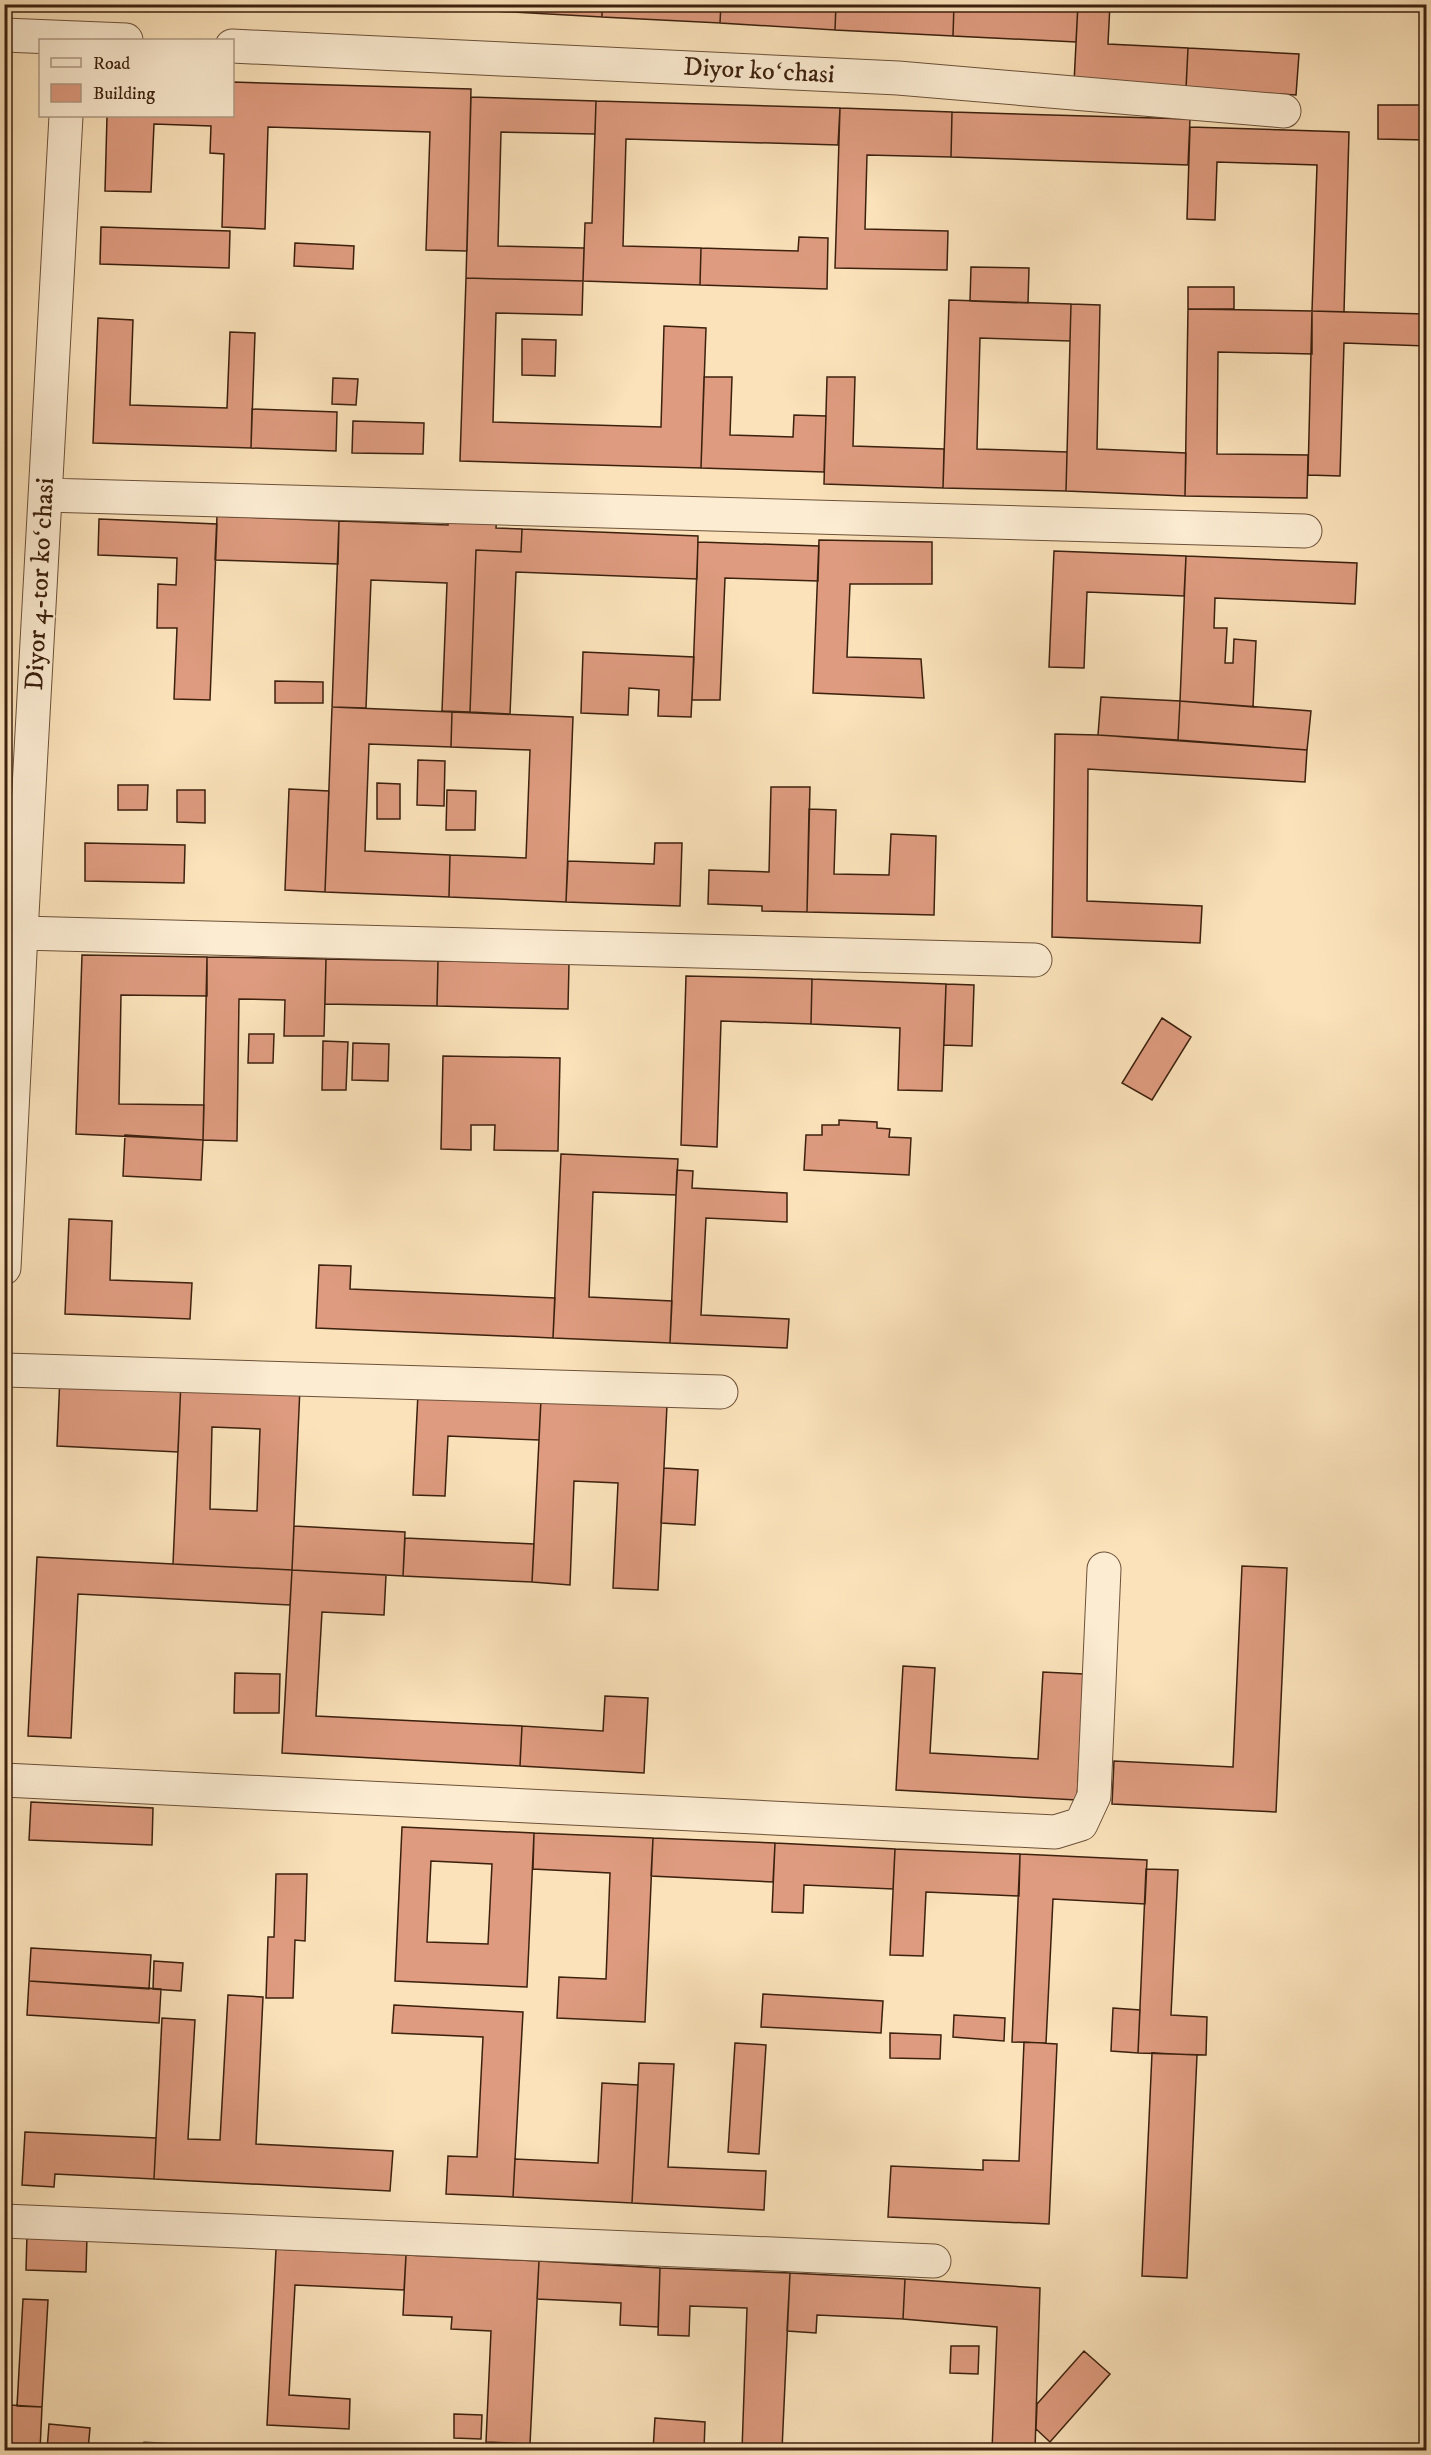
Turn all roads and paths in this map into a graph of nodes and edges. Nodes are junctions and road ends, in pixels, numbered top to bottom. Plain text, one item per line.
1 (4, 34) edge
2 (71, 39) edge
3 (234, 46) edge
4 (1284, 111) dead end
5 (66, 117) edge
6 (45, 495) junction
7 (1305, 531) dead end
8 (21, 933) junction
9 (1035, 960) dead end
10 (4, 1268) edge
11 (4, 1362) edge
12 (5, 1370) edge
13 (4, 1385) edge
14 (721, 1392) dead end
15 (1104, 1569) dead end
16 (4, 1780) edge
17 (4, 2221) edge
18 (934, 2261) dead end

1 - 2 street
3 - 4 street, Diyor koʻchasi
5 - 6 street, Diyor 4-tor koʻchasi
6 - 7 street
6 - 8 street, Diyor 4-tor koʻchasi
8 - 9 street
8 - 10 street, Diyor 4-tor koʻchasi
11 - 12 street
12 - 13 street
12 - 14 street
15 - 16 street
17 - 18 street

